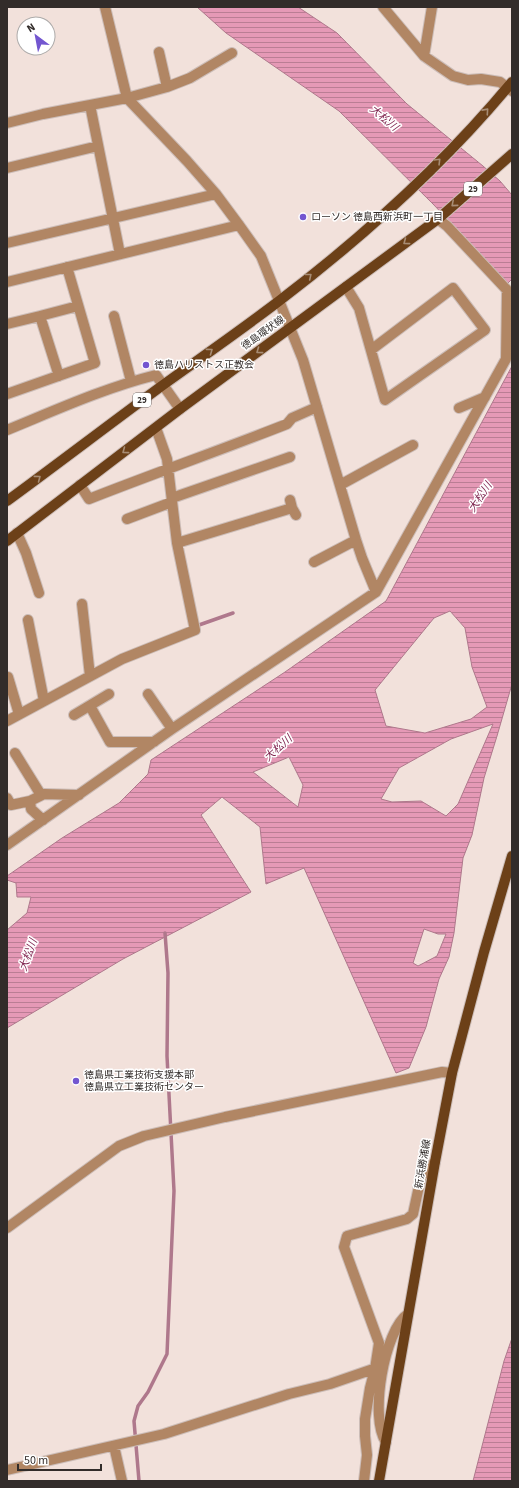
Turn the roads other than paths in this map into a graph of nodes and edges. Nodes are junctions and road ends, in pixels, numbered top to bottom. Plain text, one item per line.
1 (105, 7) edge
2 (384, 7) edge
3 (432, 7) edge
4 (159, 52) dead end
5 (232, 53) dead end
6 (424, 56) junction
7 (511, 86) edge
8 (167, 87) junction
9 (127, 98) junction
10 (90, 105) junction
11 (7, 123) edge
12 (98, 146) junction
13 (508, 157) edge
14 (7, 168) edge
15 (216, 194) junction
16 (113, 218) junction
17 (439, 218) junction
18 (239, 225) junction
19 (7, 243) edge
20 (120, 254) junction
21 (67, 267) junction
22 (7, 282) edge
23 (346, 287) junction
24 (279, 301) junction
25 (78, 306) junction
26 (40, 316) junction
27 (114, 316) dead end
28 (7, 324) edge
29 (291, 328) junction
30 (370, 350) junction
31 (59, 376) junction
32 (131, 381) junction
33 (163, 385) junction
34 (7, 394) edge
35 (485, 397) junction
36 (317, 407) junction
37 (459, 408) dead end
38 (180, 409) junction
39 (156, 428) junction
40 (7, 430) edge
41 (413, 445) dead end
42 (290, 457) dead end
43 (168, 468) junction
44 (80, 485) junction
45 (340, 485) junction
46 (172, 500) junction
47 (7, 502) edge
48 (292, 508) dead end
49 (126, 519) dead end
50 (17, 533) junction
51 (356, 540) junction
52 (7, 541) edge
53 (177, 543) junction
54 (314, 562) dead end
55 (376, 592) junction
56 (39, 593) dead end
57 (82, 604) dead end
58 (28, 620) dead end
59 (90, 676) junction
60 (8, 677) dead end
61 (109, 694) dead end
62 (148, 694) dead end
63 (44, 701) junction
64 (90, 706) junction
65 (19, 714) junction
66 (74, 715) dead end
67 (7, 721) edge
68 (172, 730) junction
69 (154, 742) junction
70 (14, 753) dead end
71 (79, 795) junction
72 (41, 796) junction
73 (7, 798) edge
74 (30, 801) junction
75 (43, 820) junction
76 (7, 845) edge
77 (512, 856) edge
78 (452, 1072) junction
79 (435, 1162) junction
80 (7, 1228) edge
81 (408, 1314) junction
82 (379, 1367) junction
83 (386, 1442) junction
84 (114, 1446) junction
85 (7, 1470) edge
86 (122, 1481) edge
87 (364, 1481) edge
88 (379, 1481) edge

1 - 9 street
2 - 6 street
3 - 6 street
4 - 8 street
5 - 8 street
6 - 7 street
24 -> 7 main road, 徳島環状線 / 29
8 - 9 street
9 - 10 street
9 - 15 street
10 - 11 street
10 - 12 street
12 - 14 street
12 - 16 street
13 -> 17 main road, 徳島環状線 / 29
15 - 16 street
15 - 18 street
16 - 19 street
16 - 20 street
17 -> 23 main road, 徳島環状線 / 29
17 - 35 street
18 - 20 street
18 - 24 street
20 - 21 street
21 - 22 street
21 - 25 street
23 - 29 main road, 徳島環状線 / 29
23 - 30 street
24 - 29 street
33 -> 24 main road, 徳島環状線 / 29
25 - 26 street
25 - 31 street
26 - 28 street
26 - 31 street
27 - 32 street
29 - 36 street
29 -> 38 main road, 徳島環状線 / 29
30 - 30 street
31 - 34 street
32 - 33 street
32 - 40 street
33 - 38 street
47 -> 33 main road, 徳島環状線 / 29
35 - 37 street
35 - 55 street
36 - 43 street
36 - 45 street
38 - 39 main road, 徳島環状線 / 29
39 - 43 street
39 -> 44 main road, 徳島環状線 / 29
41 - 45 street
42 - 46 street
43 - 44 street
43 - 46 street
44 - 50 main road, 徳島環状線 / 29
45 - 51 street
46 - 49 street
46 - 53 street
48 - 53 street
50 - 52 main road, 徳島環状線 / 29
50 - 56 street
51 - 54 street
51 - 55 street
53 - 59 street
55 - 68 street
57 - 59 street
58 - 63 street
59 - 63 street
60 - 65 street
61 - 64 street
62 - 68 street
63 - 65 street
64 - 66 street
64 - 69 street
65 - 67 street
68 - 69 street
69 - 71 street
70 - 72 street
71 - 72 street
71 - 75 street
72 - 74 street
73 - 74 street
74 - 75 street
75 - 76 street
77 - 78 main road, 新浜勝浦線
78 - 79 main road, 新浜勝浦線
78 - 80 street
79 - 81 main road, 新浜勝浦線
79 - 82 street
81 - 82 street
81 - 83 main road, 新浜勝浦線
82 - 83 street
82 - 84 street
82 - 87 street
83 - 88 main road, 新浜勝浦線
84 - 85 street
84 - 86 street

